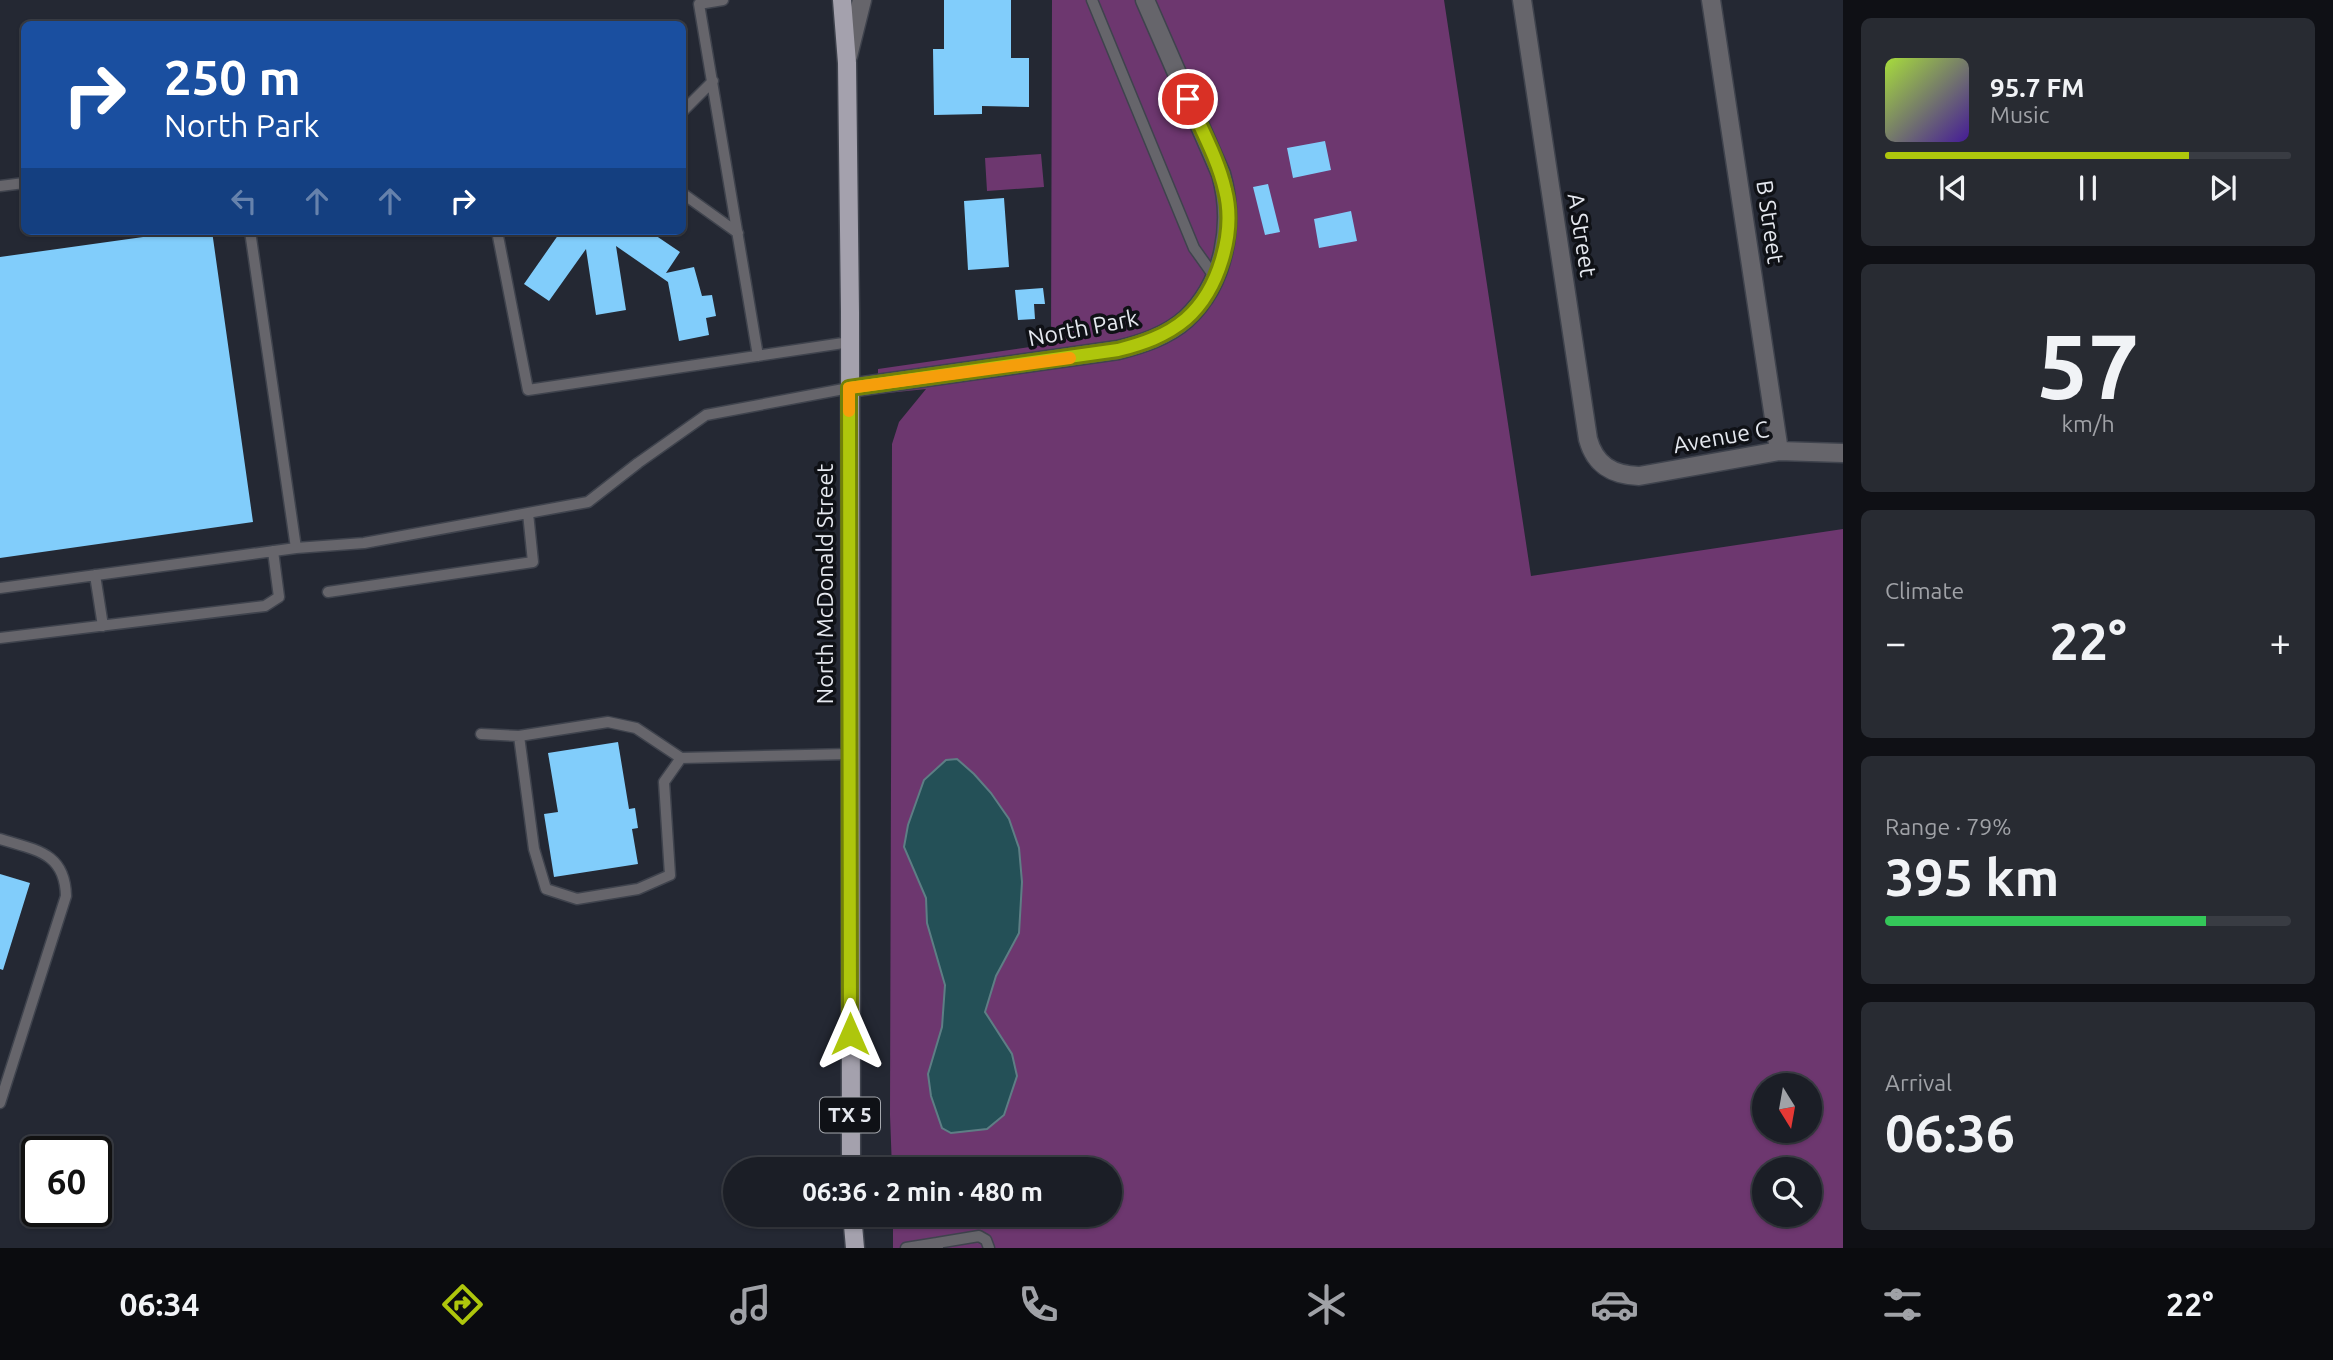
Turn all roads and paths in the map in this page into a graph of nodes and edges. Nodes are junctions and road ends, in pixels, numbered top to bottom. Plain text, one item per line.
1 (723, 0) edge
2 (842, 0) edge
3 (862, 0) edge
4 (1093, 0) edge
5 (1145, 0) edge
6 (1522, 0) edge
7 (1711, 0) edge
8 (847, 62) junction
9 (713, 81) junction
10 (686, 108) edge
11 (21, 183) edge
12 (0, 186) edge
13 (686, 196) edge
14 (738, 233) junction
15 (251, 235) edge
16 (498, 235) edge
17 (1214, 276) junction
18 (850, 342) junction
19 (758, 356) junction
20 (849, 388) junction
21 (1779, 451) junction
22 (1843, 453) edge
23 (1608, 470) joint
24 (528, 513) junction
25 (296, 548) junction
26 (273, 551) junction
27 (95, 575) junction
28 (0, 588) edge
29 (328, 592) dead end
30 (103, 626) junction
31 (0, 638) edge
32 (481, 734) dead end
33 (519, 736) junction
34 (849, 754) junction
35 (681, 758) junction
36 (0, 839) edge
37 (0, 1103) edge
38 (851, 1157) edge
39 (853, 1227) edge
40 (938, 1245) edge
41 (855, 1248) edge
42 (906, 1248) edge
43 (989, 1248) edge

1 - 9 lane
2 - 8 main road, North McDonald Street / TX 5
3 - 8 street
4 - 17 lane
5 - 17 street, North Park
6 - 23 street, A Street
7 - 21 street, B Street
8 - 18 main road, North McDonald Street / TX 5
9 - 10 lane
9 - 14 lane
11 - 12 lane
13 - 14 lane
14 - 19 lane
15 - 25 lane
16 - 19 lane
17 - 20 street, North Park
18 - 19 lane
18 - 20 main road, North McDonald Street / TX 5
20 - 24 lane
20 - 34 main road, North McDonald Street / TX 5
21 - 22 street, Avenue C
21 - 23 street, Avenue C
24 - 25 lane
24 - 29 lane
25 - 26 lane
26 - 27 lane
26 - 30 lane
27 - 28 lane
27 - 30 lane
30 - 31 lane
32 - 33 lane
33 - 35 lane
33 - 35 lane
34 - 35 lane
34 - 38 main road, North McDonald Street / TX 5
36 - 37 lane
39 - 41 main road
40 - 42 lane
40 - 43 lane

